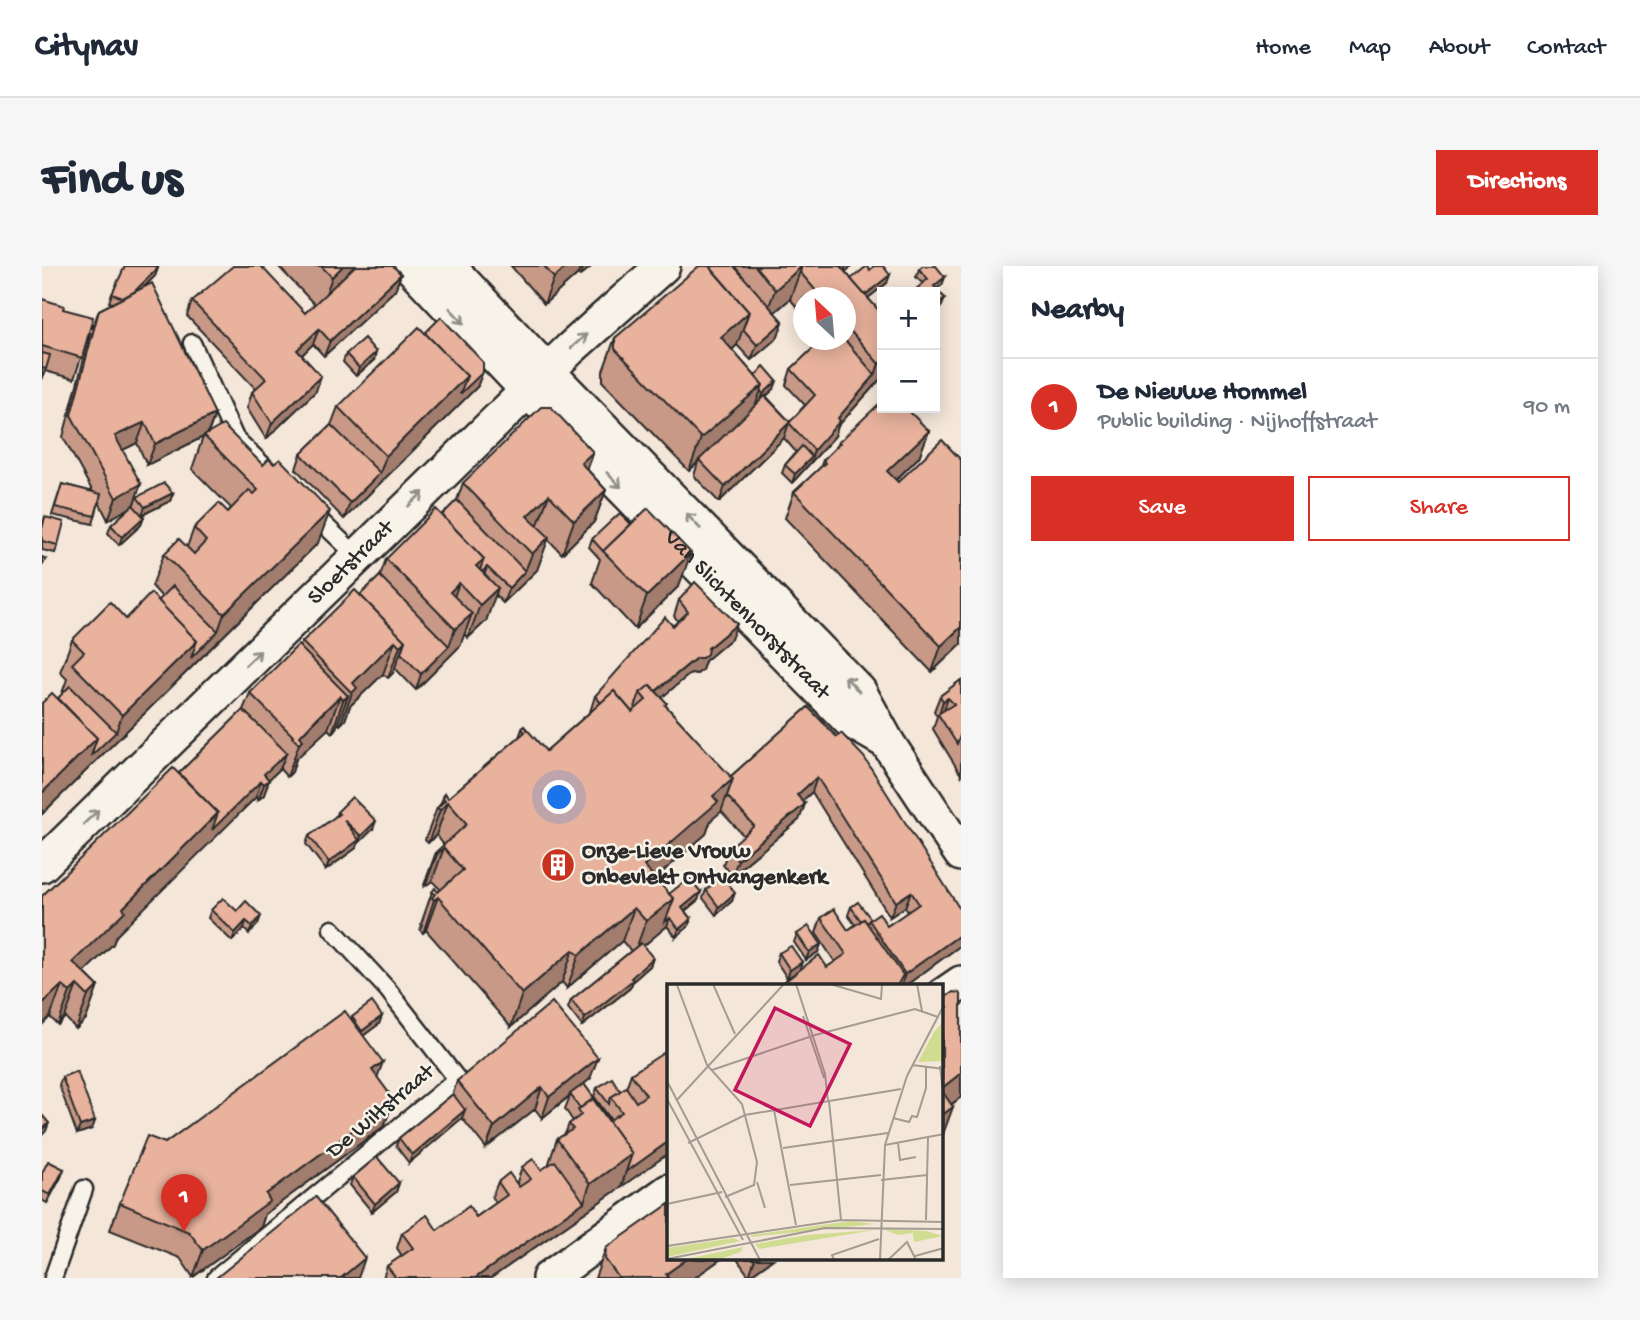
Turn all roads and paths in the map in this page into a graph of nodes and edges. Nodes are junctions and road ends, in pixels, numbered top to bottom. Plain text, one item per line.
1 (410, 266) edge
2 (448, 266) edge
3 (663, 266) edge
4 (192, 343) dead end
5 (538, 381) junction
6 (357, 556) junction
7 (961, 854) edge
8 (42, 865) edge
9 (332, 929) dead end
10 (961, 983) edge
11 (944, 995) edge
12 (84, 1189) dead end
13 (667, 1192) edge
14 (53, 1278) edge
15 (216, 1278) edge
16 (550, 1278) edge

1 -> 5 street, Van Slichtenhorststraat
2 - 5 street, Van Slichtenhorststraat
5 -> 3 street, Sloetstraat
4 - 6 lane
6 -> 5 street, Sloetstraat
5 - 7 street, Van Slichtenhorststraat
8 -> 6 street, Sloetstraat
9 - 15 lane, De Wiltstraat
10 - 11 street
12 - 14 lane
13 - 16 street

